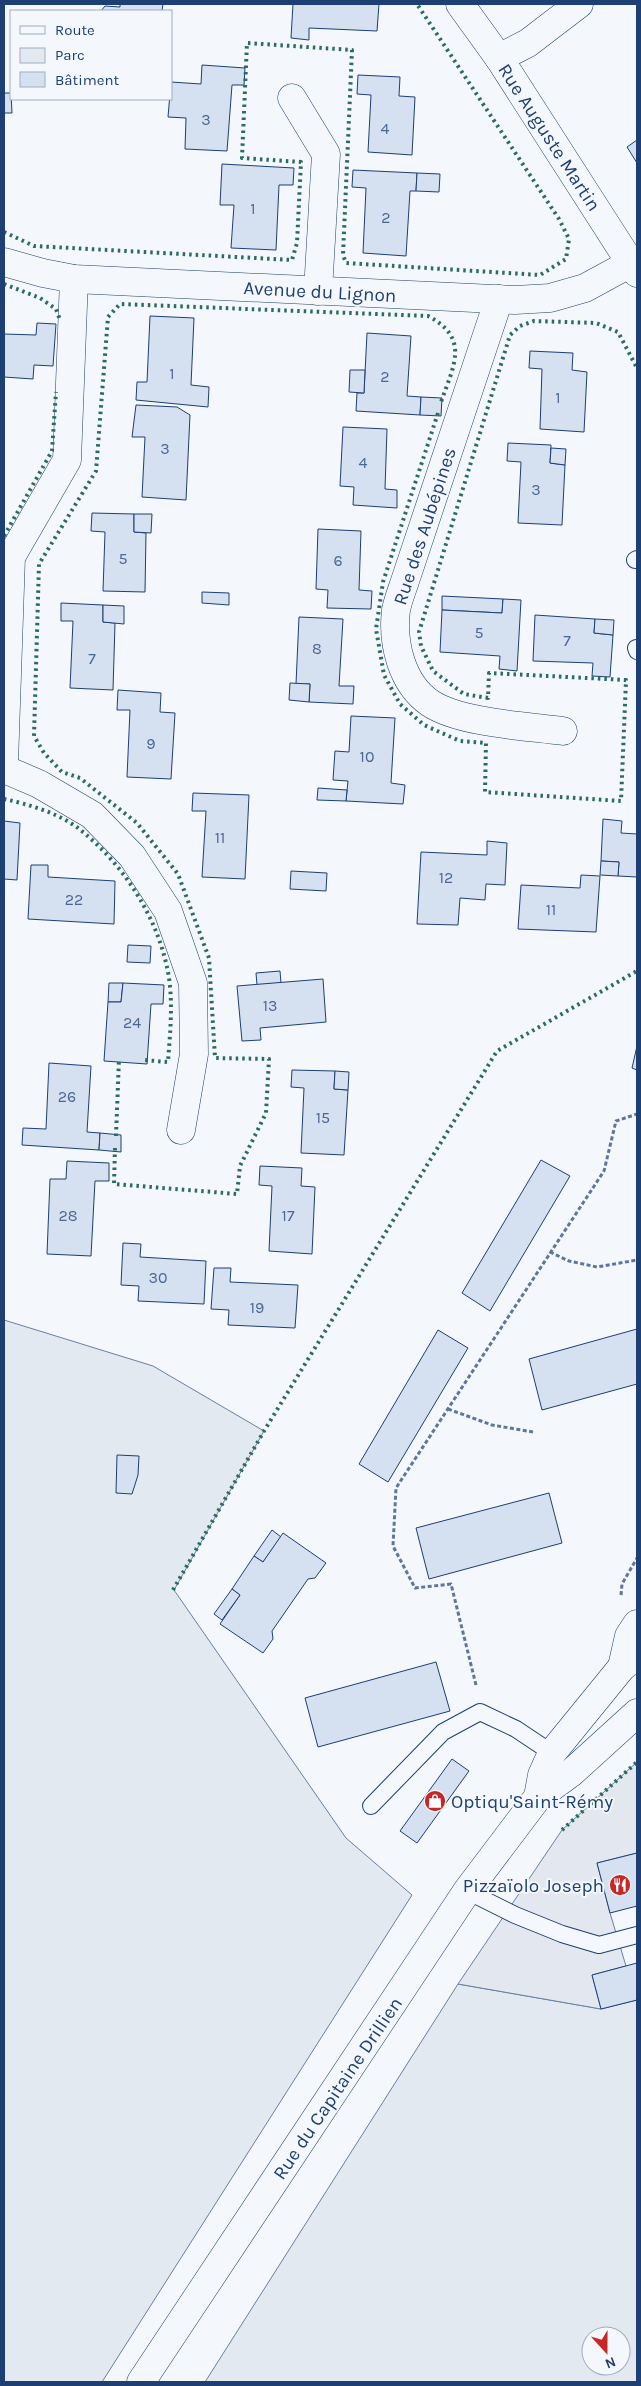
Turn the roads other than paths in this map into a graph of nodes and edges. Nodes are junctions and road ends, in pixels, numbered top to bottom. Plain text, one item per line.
1 (460, 4) edge
2 (579, 4) edge
3 (499, 58) junction
4 (292, 98) dead end
5 (4, 262) edge
6 (634, 268) edge
7 (74, 278) junction
8 (318, 291) junction
9 (500, 300) junction
10 (563, 731) dead end
11 (4, 763) edge
12 (4, 769) edge
13 (181, 1130) dead end
14 (637, 1624) edge
15 (630, 1661) edge
16 (637, 1713) edge
17 (552, 1753) junction
18 (538, 1797) junction
19 (371, 1806) dead end
20 (467, 1891) junction
21 (637, 1935) edge
22 (141, 2382) edge

1 - 3 street, Rue Auguste Martin
2 - 3 street
3 - 6 street, Rue Auguste Martin
4 - 8 street
5 - 7 street, Avenue du Lignon
6 - 9 street, Avenue du Lignon
7 - 8 street, Avenue du Lignon
7 - 11 street
8 - 9 street, Avenue du Lignon
9 - 10 street, Rue des Aubépines
12 - 13 street
14 - 15 street
15 - 17 street
16 - 18 street
17 - 18 street
17 - 19 lane
18 - 20 street, Rue du Capitaine Drillien
20 - 21 lane
20 - 22 street, Rue du Capitaine Drillien

